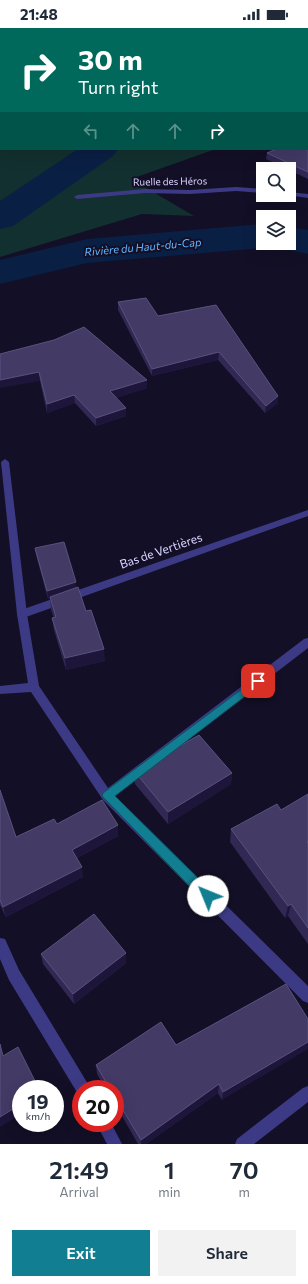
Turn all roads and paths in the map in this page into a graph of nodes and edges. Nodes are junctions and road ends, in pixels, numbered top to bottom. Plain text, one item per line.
1 (256, 190) edge
2 (296, 195) edge
3 (308, 196) edge
4 (77, 197) dead end
5 (6, 462) dead end
6 (308, 513) edge
7 (22, 614) junction
8 (308, 642) edge
9 (34, 687) junction
10 (0, 690) edge
11 (107, 796) junction
12 (0, 944) edge
13 (308, 996) edge
14 (78, 1080) edge
15 (308, 1093) edge
16 (108, 1132) edge
17 (115, 1144) edge
18 (242, 1144) edge

1 - 4 street, Ruelle des Héros
2 - 3 street
5 - 7 street
6 - 7 street, Bas de Vertières
7 - 9 street
8 - 11 street
9 - 10 street
9 - 11 street
11 - 13 street
12 - 14 street
15 - 18 street
16 - 17 street

